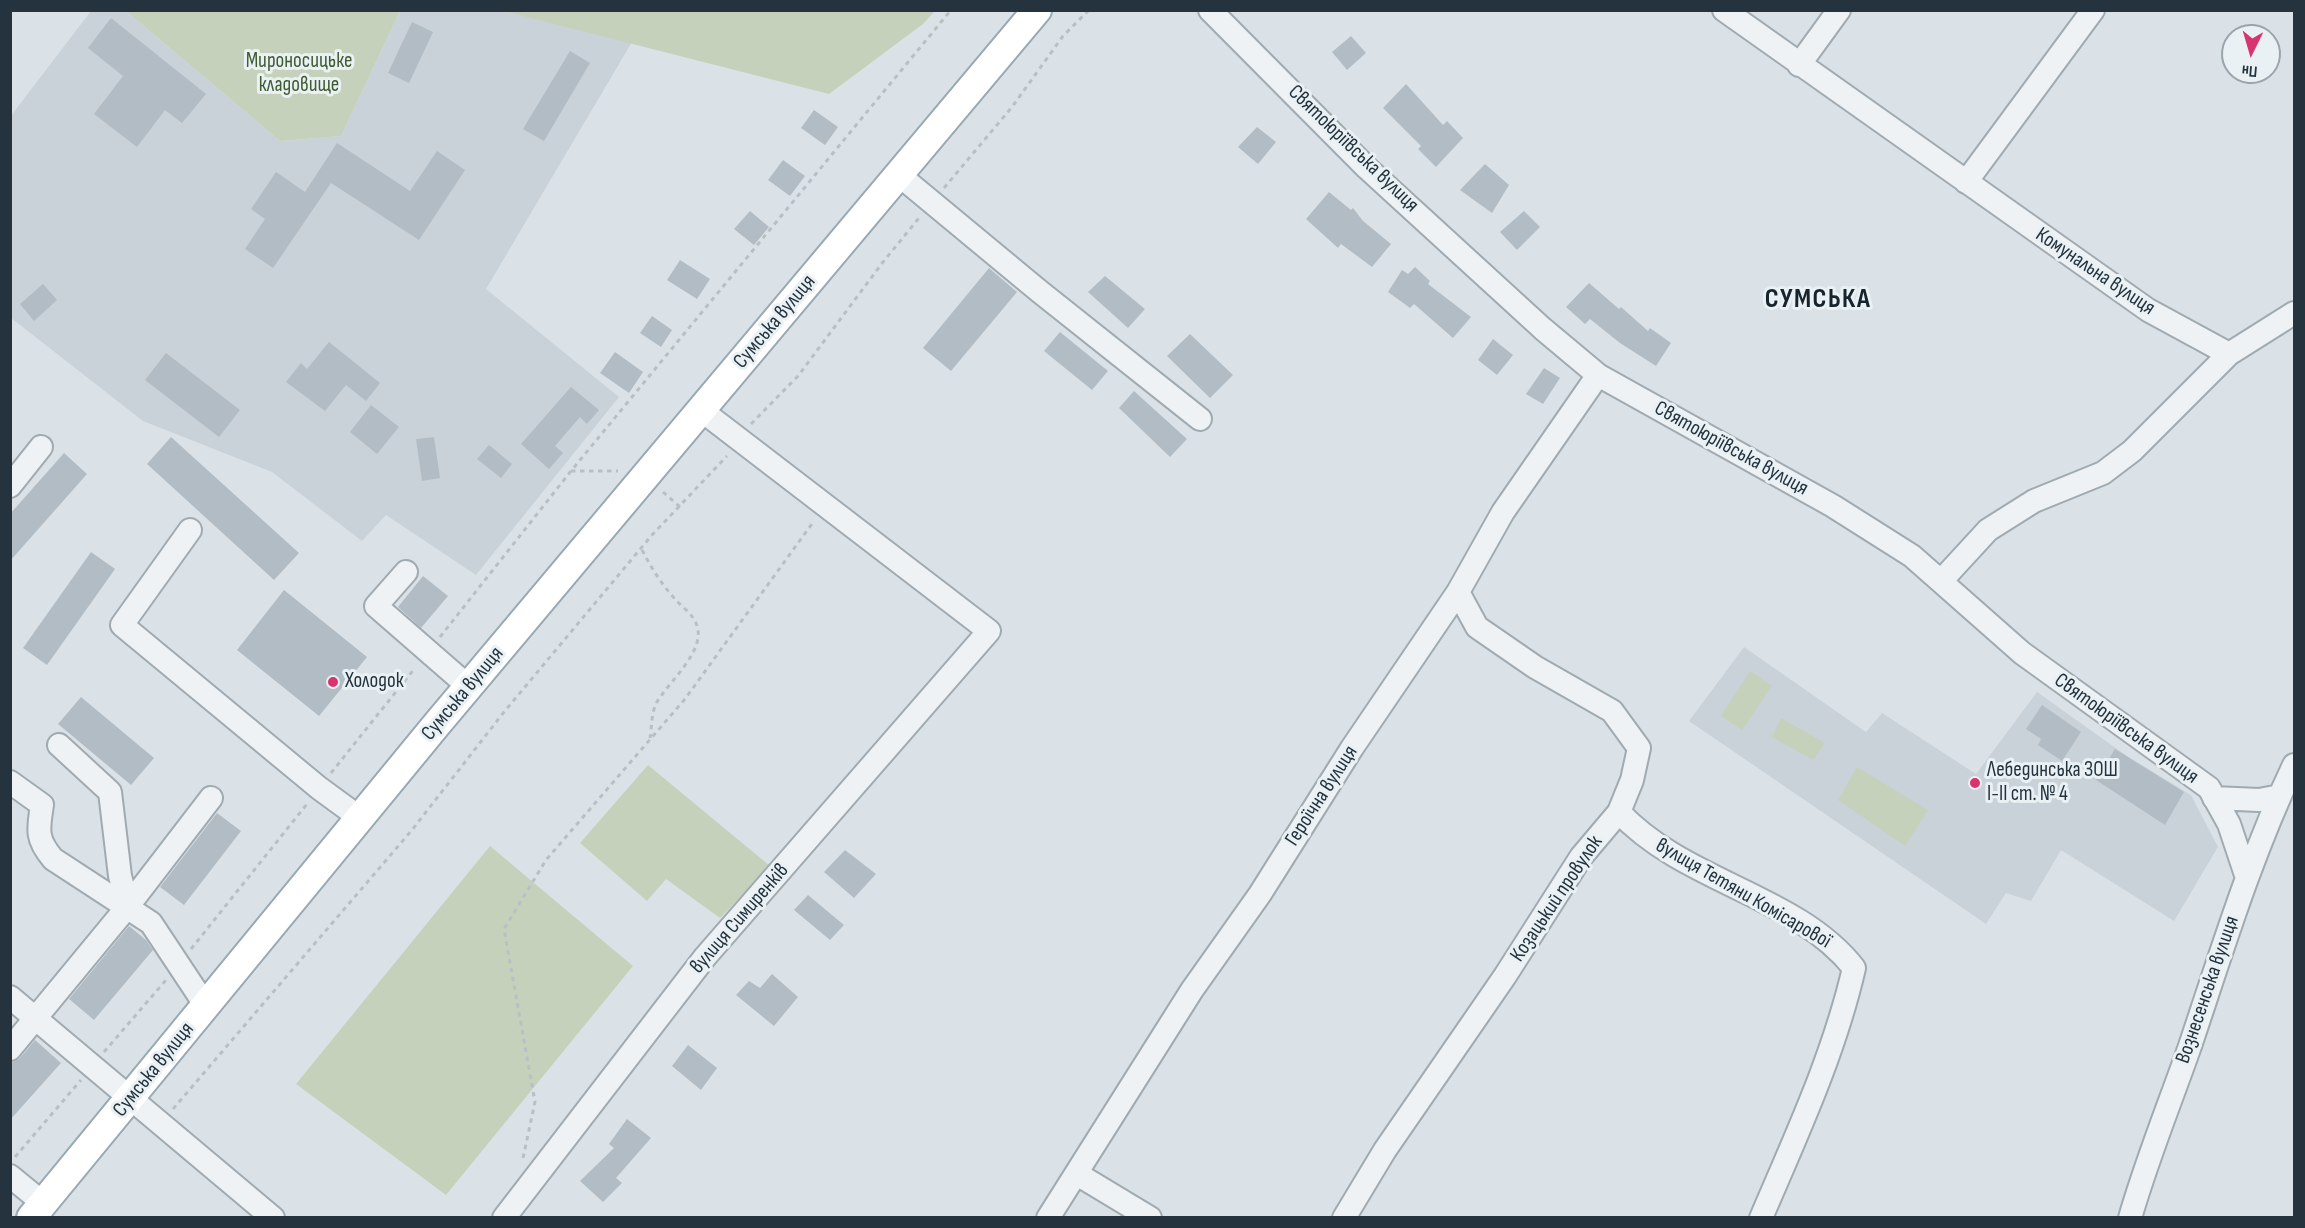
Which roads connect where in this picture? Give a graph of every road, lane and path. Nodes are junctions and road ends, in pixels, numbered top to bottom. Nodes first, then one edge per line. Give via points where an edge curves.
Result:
1 (951, 10) edge
2 (1037, 10) edge
3 (1089, 10) edge
4 (1210, 10) edge
5 (1724, 10) edge
6 (1839, 10) edge
7 (2093, 10) edge
8 (1799, 65) junction
9 (899, 175) junction
10 (1966, 182) junction
11 (932, 202) junction
12 (2295, 313) edge
13 (2229, 354) junction
14 (1598, 375) junction
15 (701, 410) junction
16 (1200, 419) dead end
17 (737, 438) junction
18 (41, 447) dead end
19 (572, 471) junction
20 (625, 471) dead end
21 (655, 484) dead end
22 (10, 486) edge
23 (826, 505) junction
24 (681, 507) junction
25 (190, 530) dead end
26 (642, 550) junction
27 (406, 572) dead end
28 (1942, 580) junction
29 (1458, 591) junction
30 (427, 652) junction
31 (469, 687) junction
32 (650, 739) junction
33 (59, 745) dead end
34 (2295, 765) edge
35 (10, 782) edge
36 (319, 788) junction
37 (2280, 796) junction
38 (211, 798) dead end
39 (2214, 798) junction
40 (1619, 812) junction
41 (360, 818) junction
42 (2247, 878) junction
43 (128, 906) junction
44 (179, 965) junction
45 (10, 997) edge
46 (206, 1006) junction
47 (37, 1017) junction
48 (10, 1049) edge
49 (92, 1067) junction
50 (130, 1100) junction
51 (160, 1125) junction
52 (10, 1163) edge
53 (520, 1166) dead end
54 (1077, 1174) junction
55 (10, 1176) edge
56 (37, 1210) edge
57 (273, 1218) edge
58 (504, 1218) edge
59 (1048, 1218) edge
60 (1150, 1218) edge
61 (1344, 1218) edge
62 (1761, 1218) edge
63 (2130, 1218) edge

1 - 19 path
2 - 9 main road, Сумська вулиця
3 - 11 path via 1063,36 1012,107
4 - 14 street, Святоюріївська вулиця via 1367,168
5 - 8 street, Комунальна вулиця
6 - 8 street
7 - 10 street
8 - 10 street, Комунальна вулиця
9 - 11 street
9 - 15 main road, Сумська вулиця
10 - 13 street, Комунальна вулиця via 2148,310
11 - 16 street
11 - 17 path via 798,376
12 - 13 street
13 - 28 street via 2132,451 2103,473 2034,501 1988,530
14 - 28 street, Святоюріївська вулиця via 1833,506 1912,556
14 - 29 street, Героїчна вулиця via 1503,512
15 - 17 street
15 - 31 main road, Сумська вулиця
17 - 23 street
17 - 24 path via 727,456
18 - 22 street
19 - 20 path
19 - 30 path
21 - 24 path
23 - 32 path via 685,699
23 - 58 street, вулиця Симиренків via 989,631 705,957
24 - 26 path
25 - 36 street via 122,625
26 - 32 path via 658,580 695,620 698,630 688,662 658,701
26 - 51 path via 504,712 412,830
27 - 30 street via 376,606
28 - 39 street, Святоюріївська вулиця via 2022,653 2209,788
29 - 40 street, Козацький провулок via 1476,627 1535,667 1612,711 1639,748
29 - 54 street, Героїчна вулиця via 1260,894 1192,990
30 - 31 street
30 - 36 path
31 - 41 main road, Сумська вулиця
32 - 53 path via 546,860 504,929 535,1102
33 - 43 street via 110,792 120,876
34 - 37 street, Вознесенська вулиця
35 - 43 street via 42,805 38,827 41,844 53,859
36 - 41 street
36 - 44 path
37 - 39 street via 2259,800
37 - 42 street, Вознесенська вулиця
38 - 43 street
39 - 42 street, Святоюріївська вулиця via 2229,824
40 - 61 street, Козацький провулок via 1581,857 1385,1150
40 - 62 street, вулиця Тетяни Комісарової via 1639,833 1681,862 1794,918 1839,949 1854,968 1825,1066
41 - 46 main road, Сумська вулиця
42 - 63 street, Вознесенська вулиця
43 - 44 street via 152,923
43 - 47 street
44 - 46 street
44 - 49 path
45 - 47 street
46 - 50 main road, Сумська вулиця
47 - 48 street
47 - 49 street
49 - 50 street
49 - 52 path
50 - 51 street
50 - 56 main road, Сумська вулиця
51 - 57 street
54 - 59 street, Героїчна вулиця
54 - 60 street
55 - 56 street

